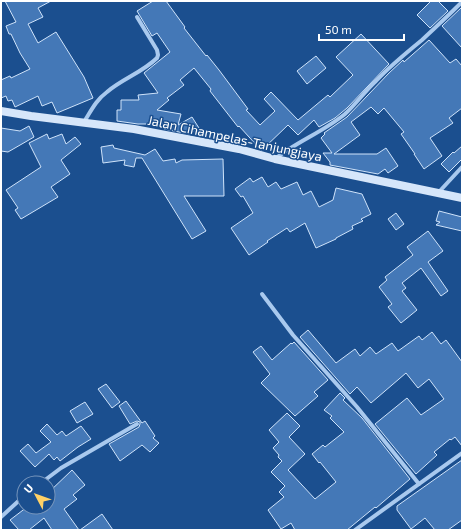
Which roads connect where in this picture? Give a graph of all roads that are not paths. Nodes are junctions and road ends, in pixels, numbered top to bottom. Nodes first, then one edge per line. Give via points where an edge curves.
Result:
1 (462, 2) edge
2 (137, 17) dead end
3 (1, 111) edge
4 (84, 122) junction
5 (275, 159) junction
6 (462, 168) edge
7 (438, 193) junction
8 (462, 198) edge
9 (262, 294) dead end
10 (136, 424) dead end
11 (462, 453) edge
12 (52, 475) edge
13 (418, 484) junction
14 (16, 503) edge
15 (1, 517) edge
16 (355, 530) edge

1 - 5 street via 399,58 344,115
2 - 4 street via 158,55 106,92 95,103
3 - 4 main road, Jalan Cihampelas-Tanjungjaya
4 - 5 main road, Jalan Cihampelas-Tanjungjaya via 239,149
5 - 7 main road, Jalan Cihampelas-Tanjungjaya
6 - 7 street
7 - 8 main road, Jalan Cihampelas-Tanjungjaya
9 - 13 street via 293,335 358,407
10 - 12 street
11 - 13 street
13 - 16 street
14 - 15 street

